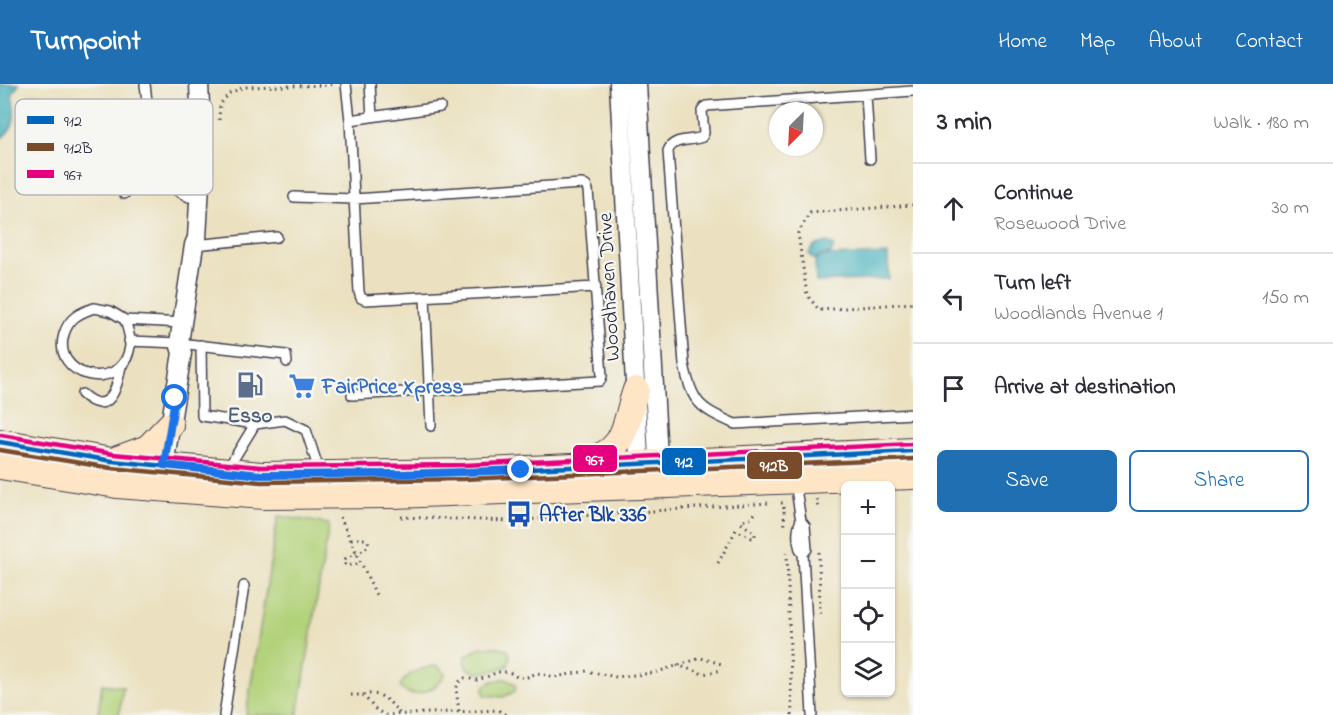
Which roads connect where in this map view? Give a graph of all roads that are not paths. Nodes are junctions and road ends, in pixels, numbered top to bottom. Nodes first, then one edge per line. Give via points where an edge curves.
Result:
1 (145, 84) edge
2 (199, 84) edge
3 (370, 84) edge
4 (619, 84) edge
5 (637, 84) edge
6 (346, 85) edge
7 (913, 91) edge
8 (866, 95) junction
9 (147, 99) edge
10 (200, 99) edge
11 (440, 107) dead end
12 (372, 117) junction
13 (350, 120) junction
14 (870, 159) dead end
15 (185, 195) edge
16 (200, 196) joint
17 (294, 197) dead end
18 (354, 199) junction
19 (277, 237) dead end
20 (197, 243) junction
21 (596, 286) junction
22 (425, 297) junction
23 (125, 320) junction
24 (187, 323) junction
25 (129, 341) junction
26 (187, 347) junction
27 (287, 362) dead end
28 (121, 366) junction
29 (430, 390) junction
30 (636, 390) junction
31 (82, 394) dead end
32 (352, 395) dead end
33 (913, 414) edge
34 (255, 424) junction
35 (170, 425) junction
36 (432, 426) dead end
37 (0, 442) edge
38 (913, 451) edge
39 (112, 461) junction
40 (0, 466) edge
41 (578, 466) junction
42 (794, 468) junction
43 (226, 472) junction
44 (326, 475) junction
45 (650, 475) junction
46 (913, 476) edge
47 (164, 477) junction
48 (244, 586) dead end
49 (224, 715) edge
50 (812, 715) edge

1 - 9 lane
2 - 10 street
3 - 12 lane
4 - 30 street, Woodhaven Drive
5 - 45 street, Woodhaven Drive
6 - 13 lane
7 - 8 lane
8 - 14 lane
8 - 33 lane via 706,106 702,111 702,137 670,145 684,364 689,388 697,401 735,424
11 - 12 lane
12 - 13 lane
13 - 18 lane
15 - 16 lane
16 - 20 street
17 - 18 lane
18 - 21 lane via 582,184 588,190
18 - 22 lane via 361,298
19 - 20 lane
20 - 24 street
21 - 22 lane
21 - 29 lane via 600,381
22 - 29 lane
23 - 24 lane
23 - 25 lane
23 - 28 lane via 110,311 94,309 78,314 67,325 62,341 65,357 75,370 91,376 107,375
24 - 26 street
25 - 26 lane
25 - 28 lane via 129,352
26 - 27 lane via 286,355
26 - 34 lane via 202,416
26 - 35 street
28 - 31 lane via 117,388 110,399 91,402
29 - 32 lane
29 - 36 lane
30 - 41 main road via 623,436 608,454
30 - 45 street, Woodhaven Drive
34 - 43 lane
34 - 44 lane via 285,418 306,430 317,464
35 - 39 main road via 148,448
35 - 47 street
37 - 39 main road
38 - 42 main road
39 - 47 main road
40 - 47 main road via 117,485
41 - 44 main road
41 - 45 main road
42 - 45 main road
42 - 46 main road
42 - 50 lane via 801,521 798,525
43 - 44 main road
43 - 47 main road
45 - 47 main road via 381,495 264,496
48 - 49 lane

